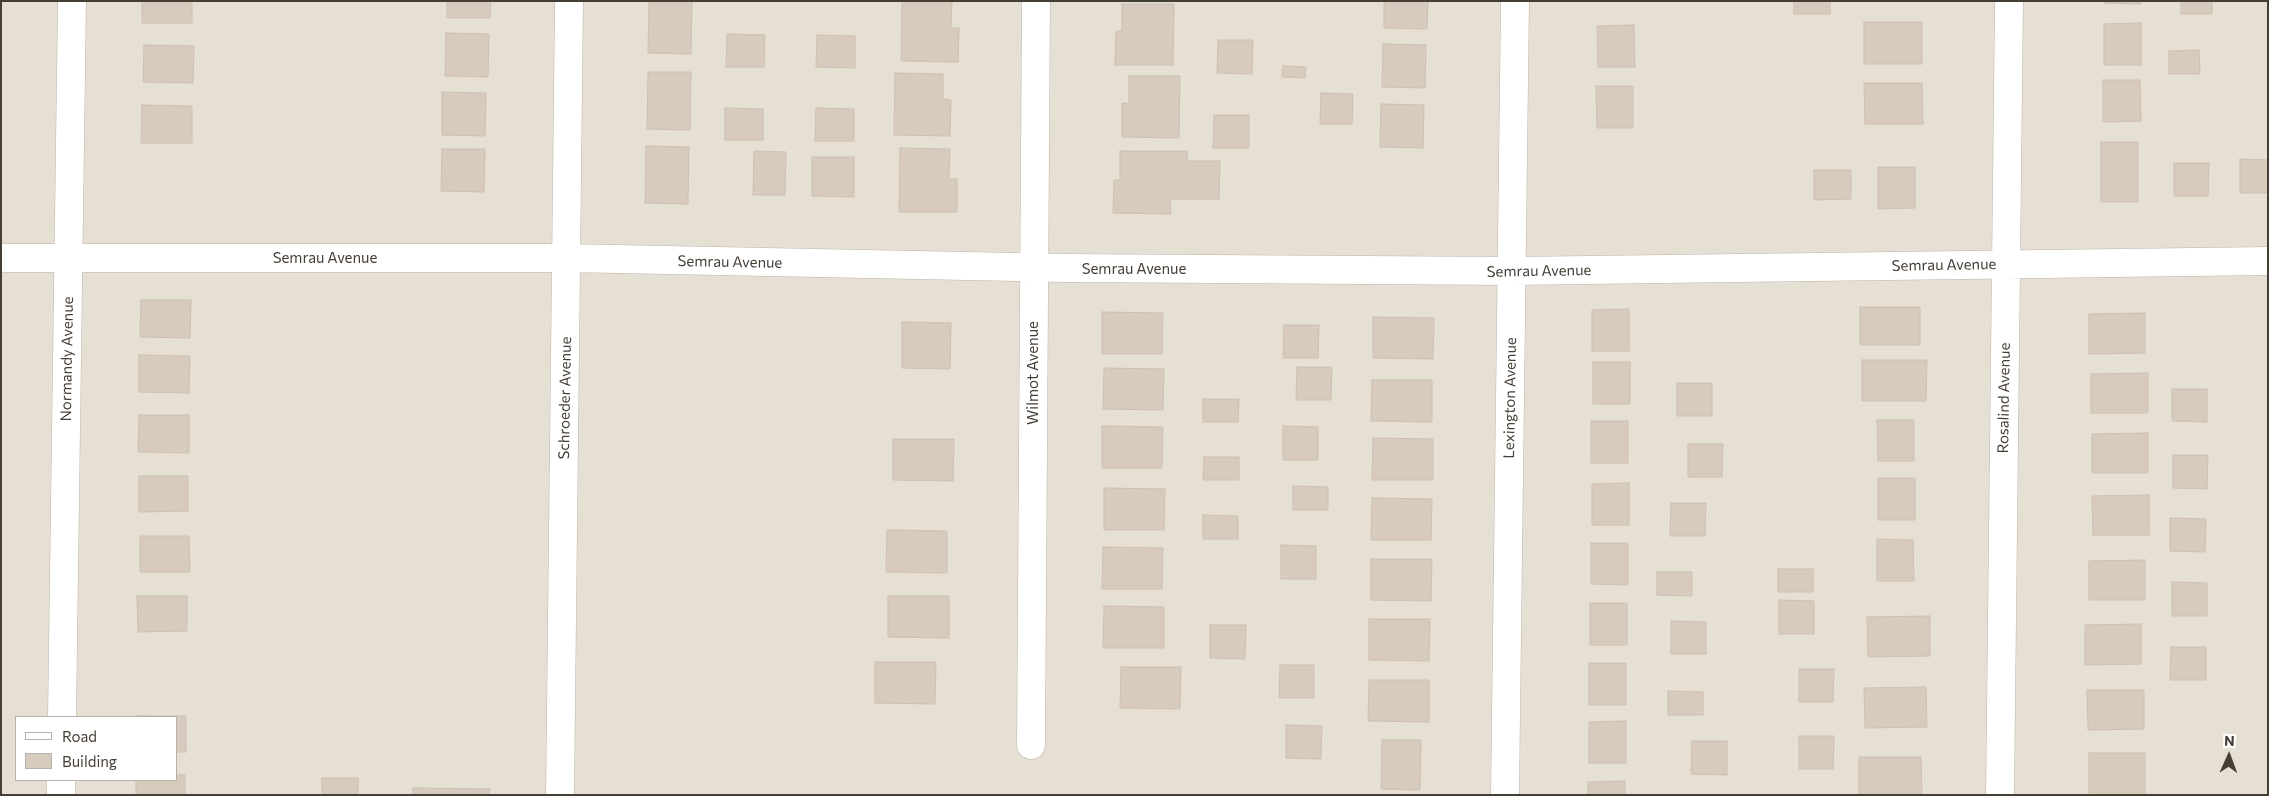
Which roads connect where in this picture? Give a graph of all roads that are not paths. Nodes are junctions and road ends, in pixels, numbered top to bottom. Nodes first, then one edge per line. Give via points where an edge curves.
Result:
1 (72, 1) edge
2 (569, 1) edge
3 (1036, 1) edge
4 (1515, 1) edge
5 (2009, 1) edge
6 (1, 258) edge
7 (69, 258) junction
8 (567, 258) junction
9 (2268, 261) edge
10 (2005, 264) junction
11 (1033, 268) junction
12 (1512, 271) junction
13 (62, 716) edge
14 (1031, 745) dead end
15 (62, 781) edge
16 (61, 795) edge
17 (560, 795) edge
18 (1505, 795) edge
19 (2000, 795) edge

1 - 7 street, Normandy Avenue
2 - 8 street, Schroeder Avenue
3 - 11 street, Wilmot Avenue
4 - 12 street, Lexington Avenue
5 - 10 street, Rosalind Avenue
6 - 7 street, Semrau Avenue
7 - 8 street, Semrau Avenue
7 - 13 street, Normandy Avenue
8 - 11 street, Semrau Avenue
8 - 17 street, Schroeder Avenue
9 - 10 street, Semrau Avenue
10 - 12 street, Semrau Avenue
10 - 19 street, Rosalind Avenue
11 - 12 street, Semrau Avenue
11 - 14 street, Wilmot Avenue
12 - 18 street, Lexington Avenue
15 - 16 street

